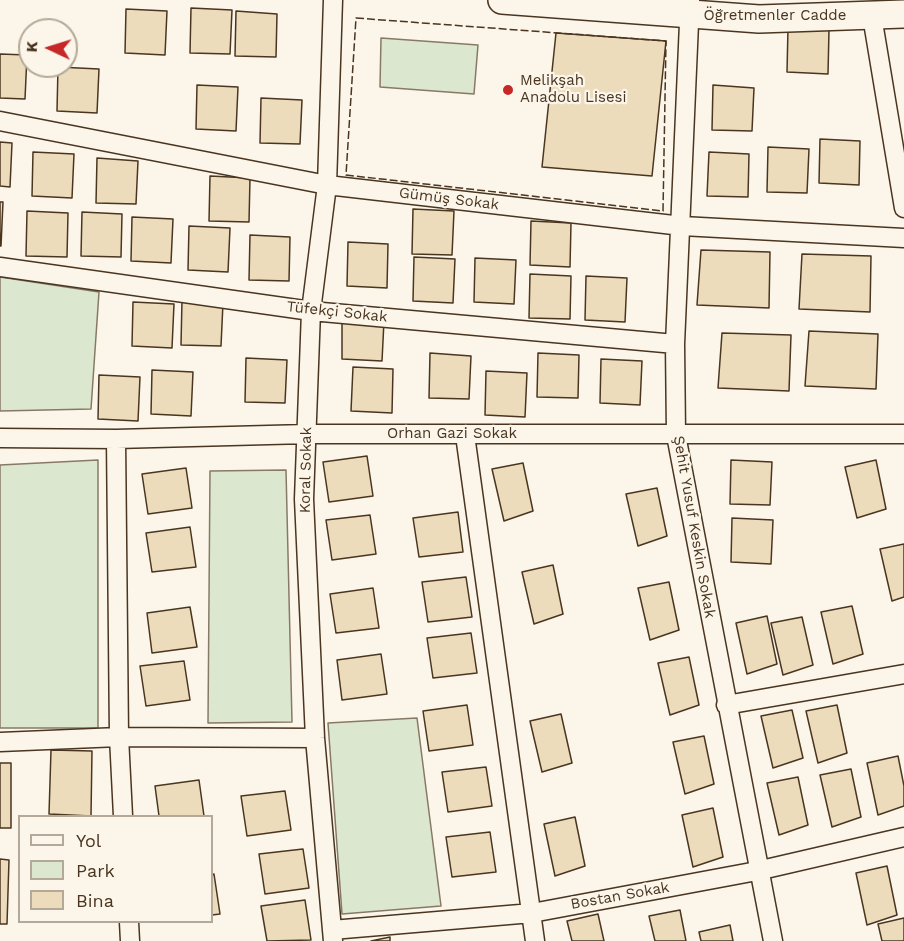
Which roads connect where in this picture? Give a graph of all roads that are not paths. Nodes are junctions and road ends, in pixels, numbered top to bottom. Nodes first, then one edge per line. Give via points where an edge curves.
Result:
1 (333, 0) edge
2 (502, 0) edge
3 (689, 8) edge
4 (904, 14) edge
5 (872, 16) junction
6 (0, 121) edge
7 (327, 185) junction
8 (904, 208) edge
9 (682, 226) junction
10 (904, 238) edge
11 (0, 267) edge
12 (311, 311) junction
13 (675, 344) junction
14 (307, 434) junction
15 (904, 434) edge
16 (465, 435) junction
17 (676, 435) junction
18 (0, 438) edge
19 (116, 439) junction
20 (904, 674) edge
21 (726, 705) junction
22 (119, 737) junction
23 (315, 738) junction
24 (0, 742) edge
25 (123, 815) edge
26 (904, 837) edge
27 (757, 871) junction
28 (532, 912) junction
29 (129, 923) edge
30 (332, 935) edge
31 (130, 941) edge
32 (535, 941) edge
33 (773, 941) edge

1 - 7 street, Koral Sokak
2 - 3 street, Öğretmenler Cadde
3 - 5 street, Öğretmenler Cadde via 759,19
3 - 9 street, Şehit Yusuf Keskin Sokak
4 - 5 street, Öğretmenler Cadde
5 - 8 street
6 - 7 street, Gümüş Sokak
7 - 9 street, Gümüş Sokak
7 - 12 street, Koral Sokak
9 - 10 street, Gümüş Sokak
9 - 13 street, Şehit Yusuf Keskin Sokak
11 - 12 street, Tüfekçi Sokak
12 - 13 street, Tüfekçi Sokak
12 - 14 street, Koral Sokak
13 - 17 street, Şehit Yusuf Keskin Sokak
14 - 16 street, Orhan Gazi Sokak
14 - 19 street, Orhan Gazi Sokak
14 - 23 street, Koral Sokak via 304,500
15 - 17 street, Orhan Gazi Sokak
16 - 17 street, Orhan Gazi Sokak
16 - 28 street
17 - 21 street, Şehit Yusuf Keskin Sokak
18 - 19 street, Orhan Gazi Sokak
19 - 22 street
20 - 21 street
21 - 27 street, Şehit Yusuf Keskin Sokak
22 - 23 street
22 - 24 street
22 - 25 street
23 - 30 street, Koral Sokak
26 - 27 street, Bostan Sokak
27 - 28 street, Bostan Sokak
27 - 33 street, Şehit Yusuf Keskin Sokak
28 - 30 street, Bostan Sokak
28 - 32 street
29 - 31 street

